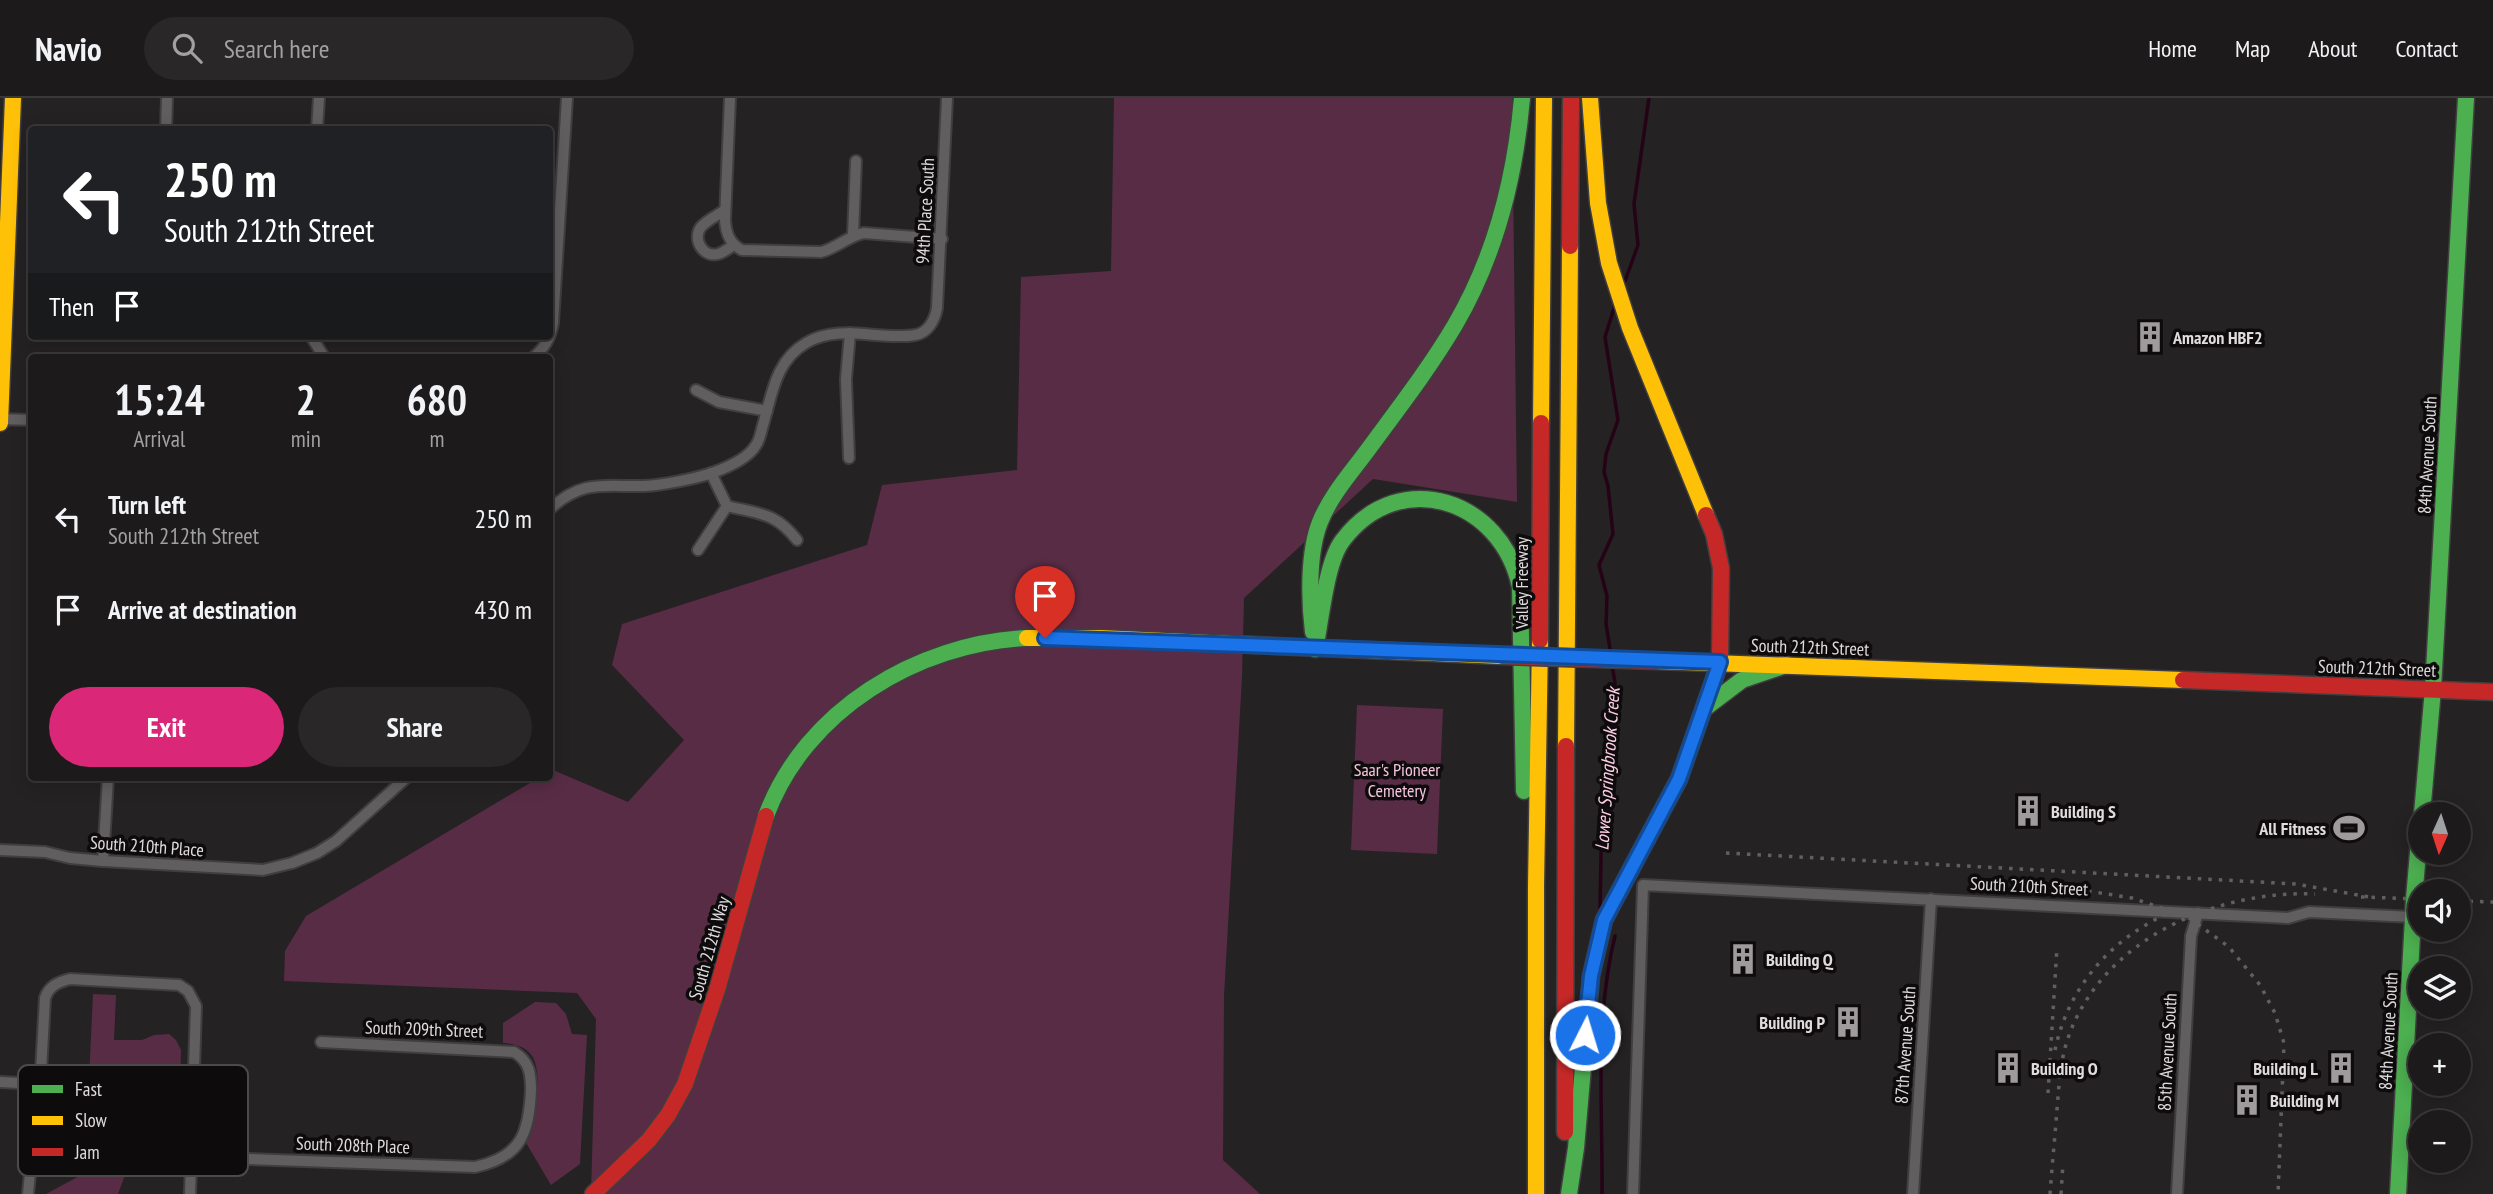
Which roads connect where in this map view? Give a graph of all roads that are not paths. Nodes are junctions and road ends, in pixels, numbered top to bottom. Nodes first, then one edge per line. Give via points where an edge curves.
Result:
1 (13, 98) edge
2 (167, 98) edge
3 (319, 98) edge
4 (567, 98) edge
5 (730, 98) edge
6 (947, 98) edge
7 (1522, 98) edge
8 (1544, 98) edge
9 (1571, 98) edge
10 (1590, 98) edge
11 (2466, 98) edge
12 (166, 126) edge
13 (317, 126) edge
14 (856, 161) dead end
15 (725, 215) junction
16 (853, 235) junction
17 (942, 239) junction
18 (734, 246) junction
19 (554, 259) edge
20 (553, 285) edge
21 (850, 333) junction
22 (549, 340) edge
23 (537, 354) edge
24 (696, 390) dead end
25 (767, 411) junction
26 (28, 420) edge
27 (0, 421) edge
28 (849, 458) dead end
29 (710, 473) junction
30 (727, 506) junction
31 (553, 507) edge
32 (797, 540) dead end
33 (698, 550) dead end
34 (1315, 649) junction
35 (1720, 662) junction
36 (1786, 665) junction
37 (2433, 689) junction
38 (2493, 692) edge
39 (848, 706) joint
40 (1701, 712) junction
41 (107, 781) edge
42 (403, 781) edge
43 (2423, 802) edge
44 (0, 850) edge
45 (103, 861) junction
46 (1536, 886) junction
47 (1931, 899) junction
48 (2198, 913) junction
49 (2408, 917) edge
50 (2412, 942) edge
51 (321, 1042) dead end
52 (41, 1065) edge
53 (194, 1065) edge
54 (0, 1082) edge
55 (18, 1083) edge
56 (509, 1152) joint
57 (248, 1159) edge
58 (30, 1176) edge
59 (190, 1176) edge
60 (29, 1194) edge
61 (190, 1194) edge
62 (593, 1194) edge
63 (1536, 1194) edge
64 (1567, 1194) edge
65 (1633, 1194) edge
66 (1913, 1194) edge
67 (2177, 1194) edge
68 (2398, 1194) edge

1 - 27 main road
2 - 12 street
3 - 13 street
4 - 19 street
5 - 15 street
6 - 17 street, 94th Place South
7 - 34 main road via 1514,174 1478,281 1454,326 1339,486 1319,524 1308,599
8 - 46 main road, Valley Freeway
9 - 64 main road via 1564,826
10 - 35 main road via 1598,203 1609,263 1630,328 1717,544
11 - 37 main road, 84th Avenue South
14 - 16 street
15 - 18 street via 726,232
15 - 18 street via 703,224 698,242 713,254
16 - 17 street
16 - 18 street via 821,252
17 - 21 street, 94th Place South via 937,309 931,325 917,335
19 - 20 street
21 - 25 street via 822,336 793,352 778,373
21 - 28 street via 846,379
22 - 23 street
24 - 25 street via 719,401
25 - 29 street via 756,445 747,456
26 - 27 street
29 - 30 street
29 - 31 street via 647,485 590,486
30 - 32 street via 777,518
30 - 33 street
34 - 35 main road, South 212th Street, bridge
34 - 39 main road, South 212th Street via 1073,639 993,641 914,663
34 - 46 main road via 1335,553 1350,530 1368,515 1397,502 1431,499 1466,509 1491,527 1511,558 1520,587 1524,794
35 - 36 main road, South 212th Street
35 - 40 main road
36 - 37 main road, South 212th Street
36 - 40 main road via 1750,674
37 - 38 main road, South 212th Street
37 - 43 main road, 84th Avenue South
39 - 62 main road, South 212th Way via 803,754 772,801 712,1008 676,1102 624,1167
40 - 64 main road via 1679,779 1604,920 1591,976 1576,1148
41 - 45 street
42 - 45 street, South 210th Place via 336,841 292,863 246,870
44 - 45 street, South 210th Place
46 - 63 main road, Valley Freeway
47 - 48 street, South 210th Street
47 - 65 street, South 210th Street via 1643,885
47 - 66 street, 87th Avenue South
48 - 49 street, South 210th Street
48 - 67 street, 85th Avenue South via 2191,936
50 - 68 main road, 84th Avenue South
51 - 56 street, South 209th Street via 507,1050 523,1058 531,1078 529,1119
52 - 53 street via 48,990 70,979 179,985 188,990 196,1006
54 - 55 street
56 - 57 street, South 208th Place via 475,1167
58 - 60 street
59 - 61 street

